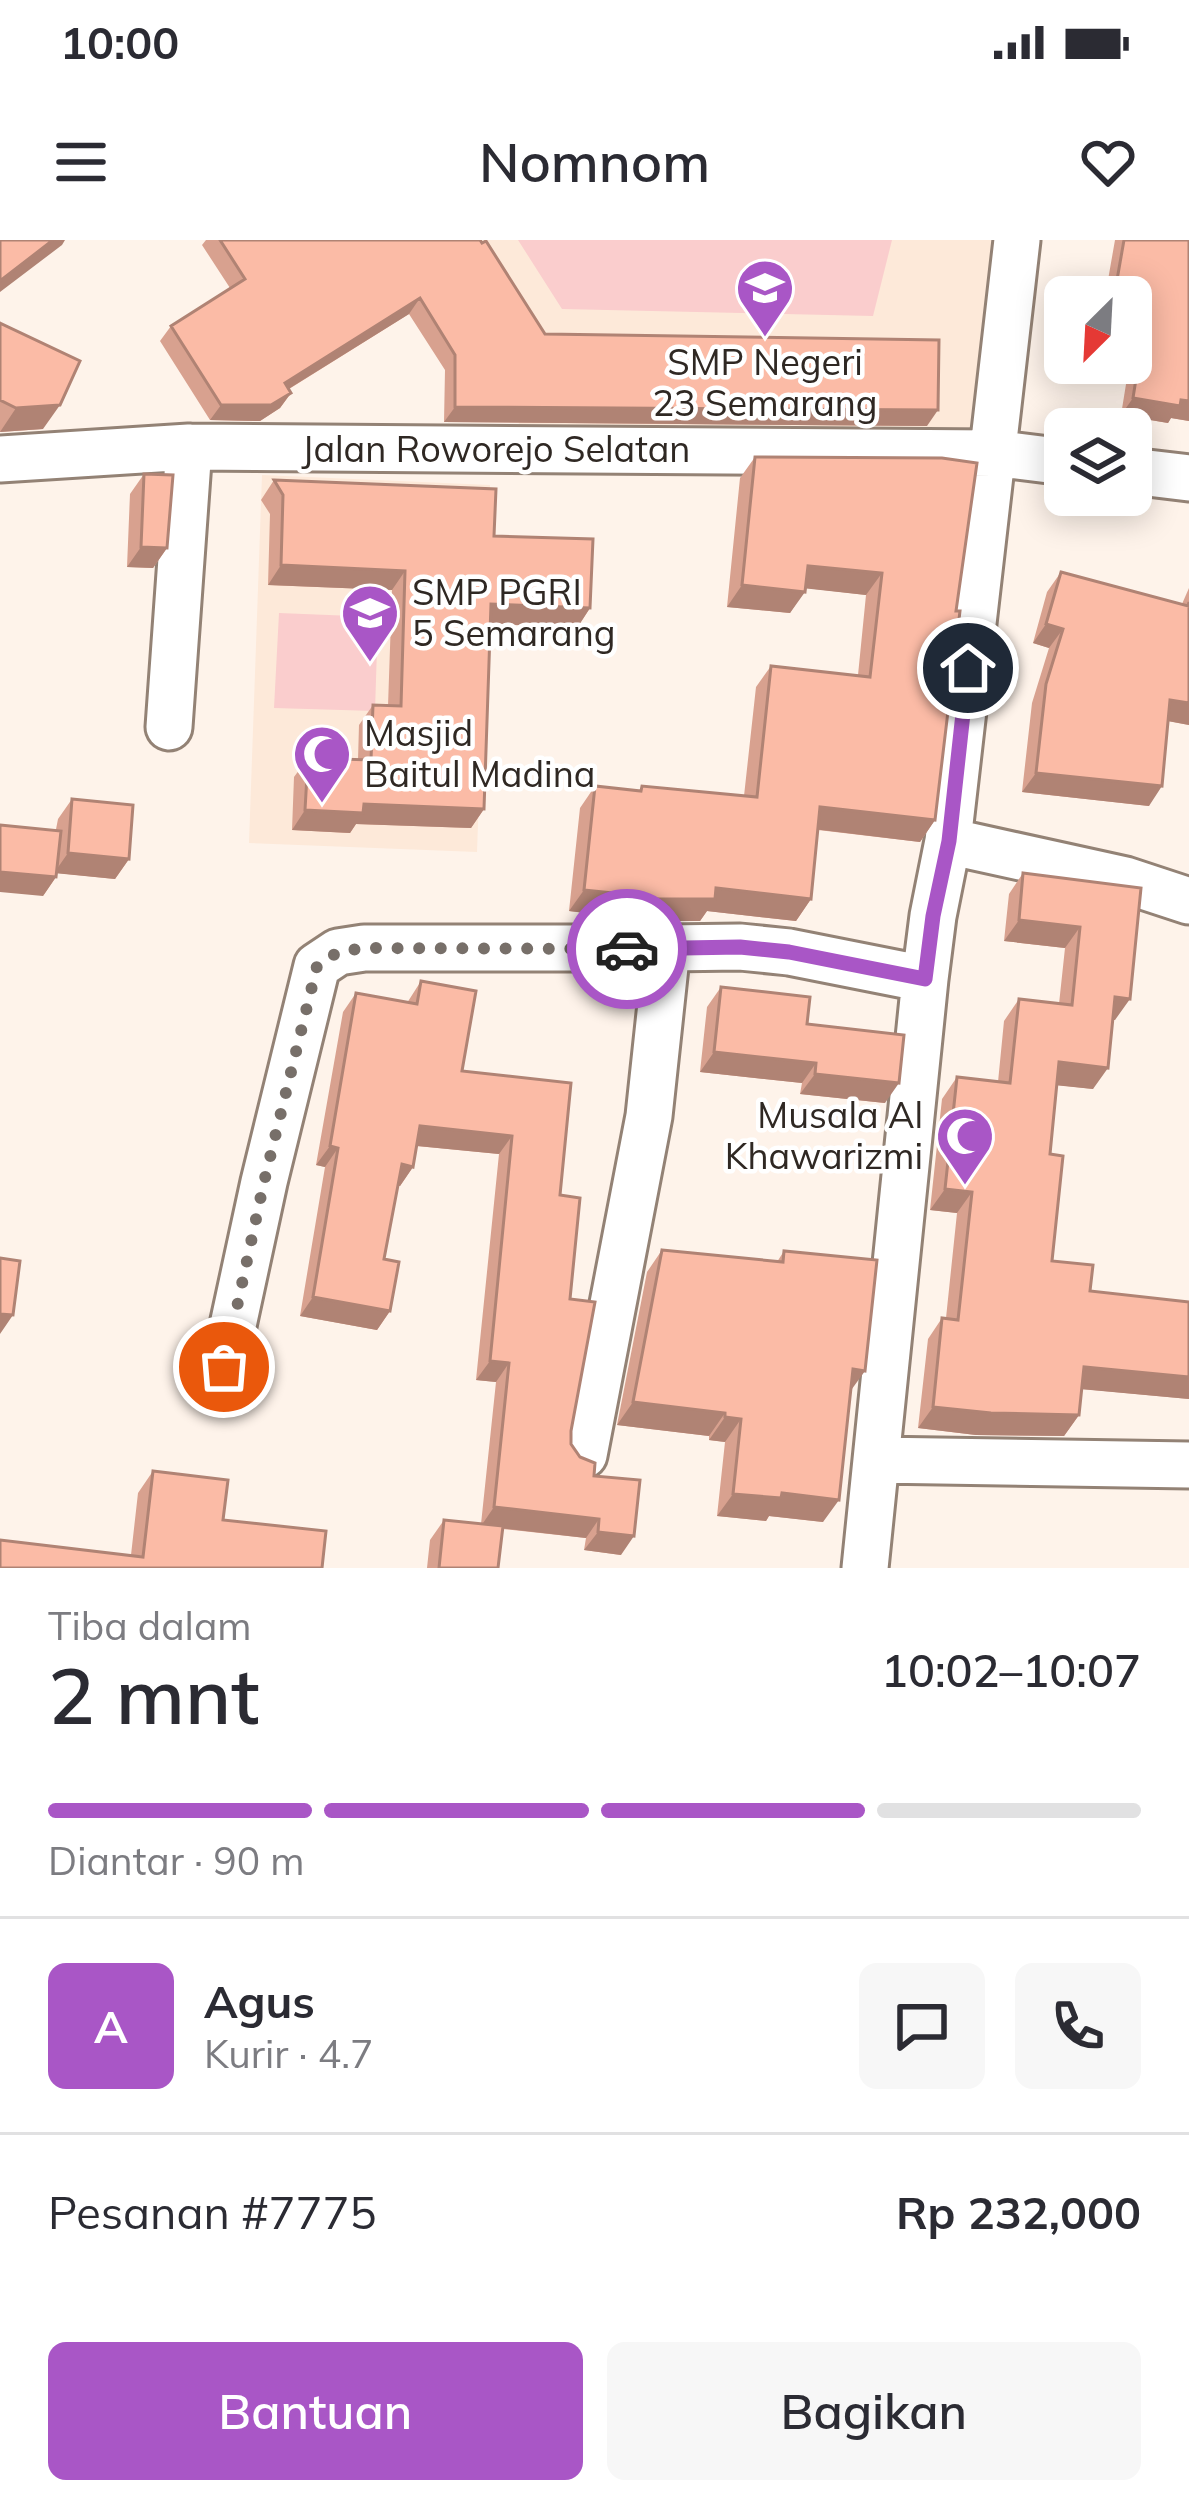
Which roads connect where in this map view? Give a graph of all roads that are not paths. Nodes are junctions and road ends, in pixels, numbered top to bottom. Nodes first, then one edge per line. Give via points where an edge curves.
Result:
1 (1017, 240) edge
2 (189, 447) junction
3 (992, 453) junction
4 (0, 459) edge
5 (1044, 459) edge
6 (1152, 474) edge
7 (1189, 478) edge
8 (169, 727) dead end
9 (949, 841) junction
10 (1189, 901) edge
11 (667, 948) junction
12 (925, 979) junction
13 (224, 1367) dead end
14 (584, 1455) edge
15 (875, 1460) junction
16 (1189, 1465) edge
17 (865, 1568) edge

1 - 3 street
2 - 3 street, Jalan Roworejo Selatan
2 - 4 street, Jalan Roworejo Selatan
2 - 8 street
3 - 5 street, Jalan Roworejo Selatan
3 - 9 street
6 - 7 street
9 - 10 street
9 - 12 street
11 - 12 street via 789,952
11 - 13 street via 364,948 317,966
11 - 14 street via 649,1116
12 - 15 street
15 - 16 street
15 - 17 street

